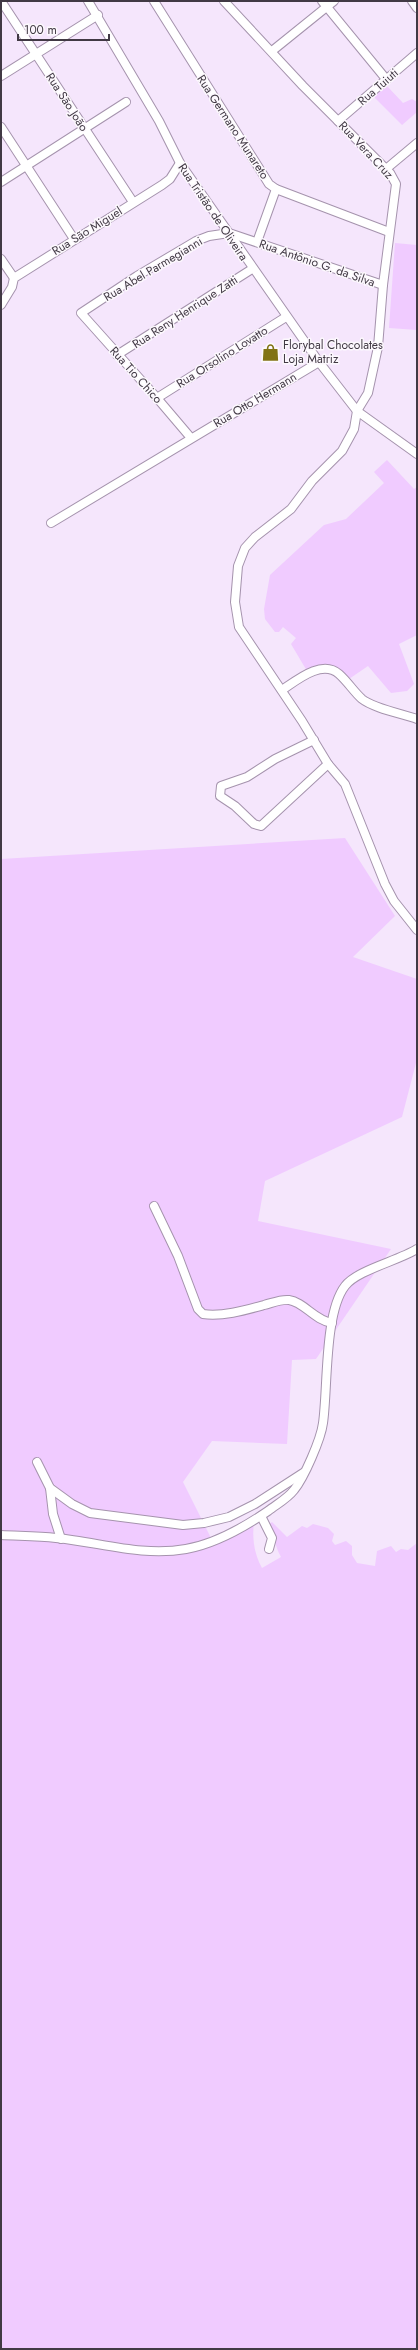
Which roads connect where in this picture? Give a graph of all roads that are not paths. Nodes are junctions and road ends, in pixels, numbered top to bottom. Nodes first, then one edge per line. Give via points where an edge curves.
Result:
1 (1, 1) edge
2 (88, 1) edge
3 (154, 1) edge
4 (224, 1) edge
5 (334, 1) edge
6 (412, 1) edge
7 (324, 4) edge
8 (417, 8) edge
9 (98, 15) junction
10 (272, 51) junction
11 (417, 53) edge
12 (36, 54) junction
13 (1, 76) edge
14 (386, 79) junction
15 (126, 102) dead end
16 (338, 121) junction
17 (1, 128) edge
18 (84, 128) junction
19 (417, 143) edge
20 (180, 163) junction
21 (26, 165) junction
22 (386, 169) junction
23 (1, 182) edge
24 (276, 189) junction
25 (133, 202) junction
26 (389, 232) junction
27 (229, 233) junction
28 (74, 239) junction
29 (257, 242) junction
30 (1, 258) edge
31 (252, 269) junction
32 (14, 278) junction
33 (383, 285) junction
34 (1, 305) edge
35 (81, 313) joint
36 (286, 317) junction
37 (117, 355) junction
38 (320, 362) junction
39 (158, 398) junction
40 (357, 411) junction
41 (191, 438) junction
42 (417, 454) edge
43 (51, 523) dead end
44 (282, 690) junction
45 (417, 719) edge
46 (314, 740) junction
47 (328, 764) junction
48 (417, 930) edge
49 (154, 1206) dead end
50 (417, 1249) edge
51 (332, 1323) junction
52 (37, 1462) dead end
53 (305, 1472) junction
54 (50, 1488) junction
55 (261, 1516) junction
56 (1, 1535) edge
57 (61, 1539) junction
58 (270, 1549) dead end

1 - 12 street, Rua São João
2 - 9 street, Rua Tristão de Oliveira
3 - 24 street, Rua Germano Munareto via 264,178
4 - 10 street, Rua Vera Cruz
5 - 7 street
6 - 8 street
7 - 10 street
7 - 14 street
9 - 12 street
9 - 20 street, Rua Tristão de Oliveira
10 - 16 street, Rua Vera Cruz
11 - 14 street, Rua Tuiuti
12 - 13 street
12 - 18 street, Rua São João
14 - 16 street, Rua Tuiuti
15 - 18 street
16 - 22 street, Rua Vera Cruz
17 - 21 street
18 - 21 street
18 - 25 street, Rua São João
19 - 22 street
20 - 25 street, Rua São Miguel via 170,179
20 - 27 street, Rua Tristão de Oliveira
21 - 23 street
21 - 28 street
22 - 26 street, Rua Vera Cruz via 394,178 396,188
24 - 26 street, Rua Germano Munareto
24 - 29 street
25 - 28 street, Rua São Miguel
26 - 33 street, Rua Vera Cruz
27 - 29 street, Rua Antônio G. da Silva
27 - 31 street, Rua Tristão de Oliveira
27 - 35 street, Rua Abel Parmegianni via 196,241
28 - 32 street, Rua São Miguel
29 - 33 street, Rua Antônio G. da Silva
30 - 32 street
31 - 36 street, Rua Tristão de Oliveira
31 - 37 street, Rua Reny Henrique Zatti
32 - 34 street via 12,287
33 - 40 street, Rua Vera Cruz via 376,359 370,386
35 - 37 street, Rua Tio Chico
36 - 38 street, Rua Tristão de Oliveira
36 - 39 street, Rua Orsolino Lovatto
37 - 39 street, Rua Tio Chico
38 - 40 street, Rua Tristão de Oliveira
38 - 41 street, Rua Otto Hermann
39 - 41 street, Rua Tio Chico
40 - 42 street, Rua Tristão de Oliveira
40 - 44 street, Rua Vera Cruz via 354,429 342,451 312,481 291,509 252,539 245,548 238,566 234,602 239,627
41 - 43 street, Rua Otto Hermann
44 - 45 street via 312,672 330,670 341,675 366,702
44 - 46 street, Rua Vera Cruz
46 - 47 street, Rua Vera Cruz
46 - 47 street via 275,759 247,777 221,786 220,796 254,824 261,826
47 - 48 street, Rua Vera Cruz via 348,792 394,901
49 - 51 street via 178,1256 198,1309 203,1314 243,1310 288,1300
50 - 51 street via 400,1259 359,1275 348,1283 338,1298
51 - 53 street via 323,1425
52 - 54 street
53 - 54 street via 241,1512 204,1524 90,1513
53 - 55 street via 294,1490
54 - 57 street via 53,1514
55 - 57 street via 223,1537 186,1549 142,1551
55 - 58 street via 272,1538
56 - 57 street

